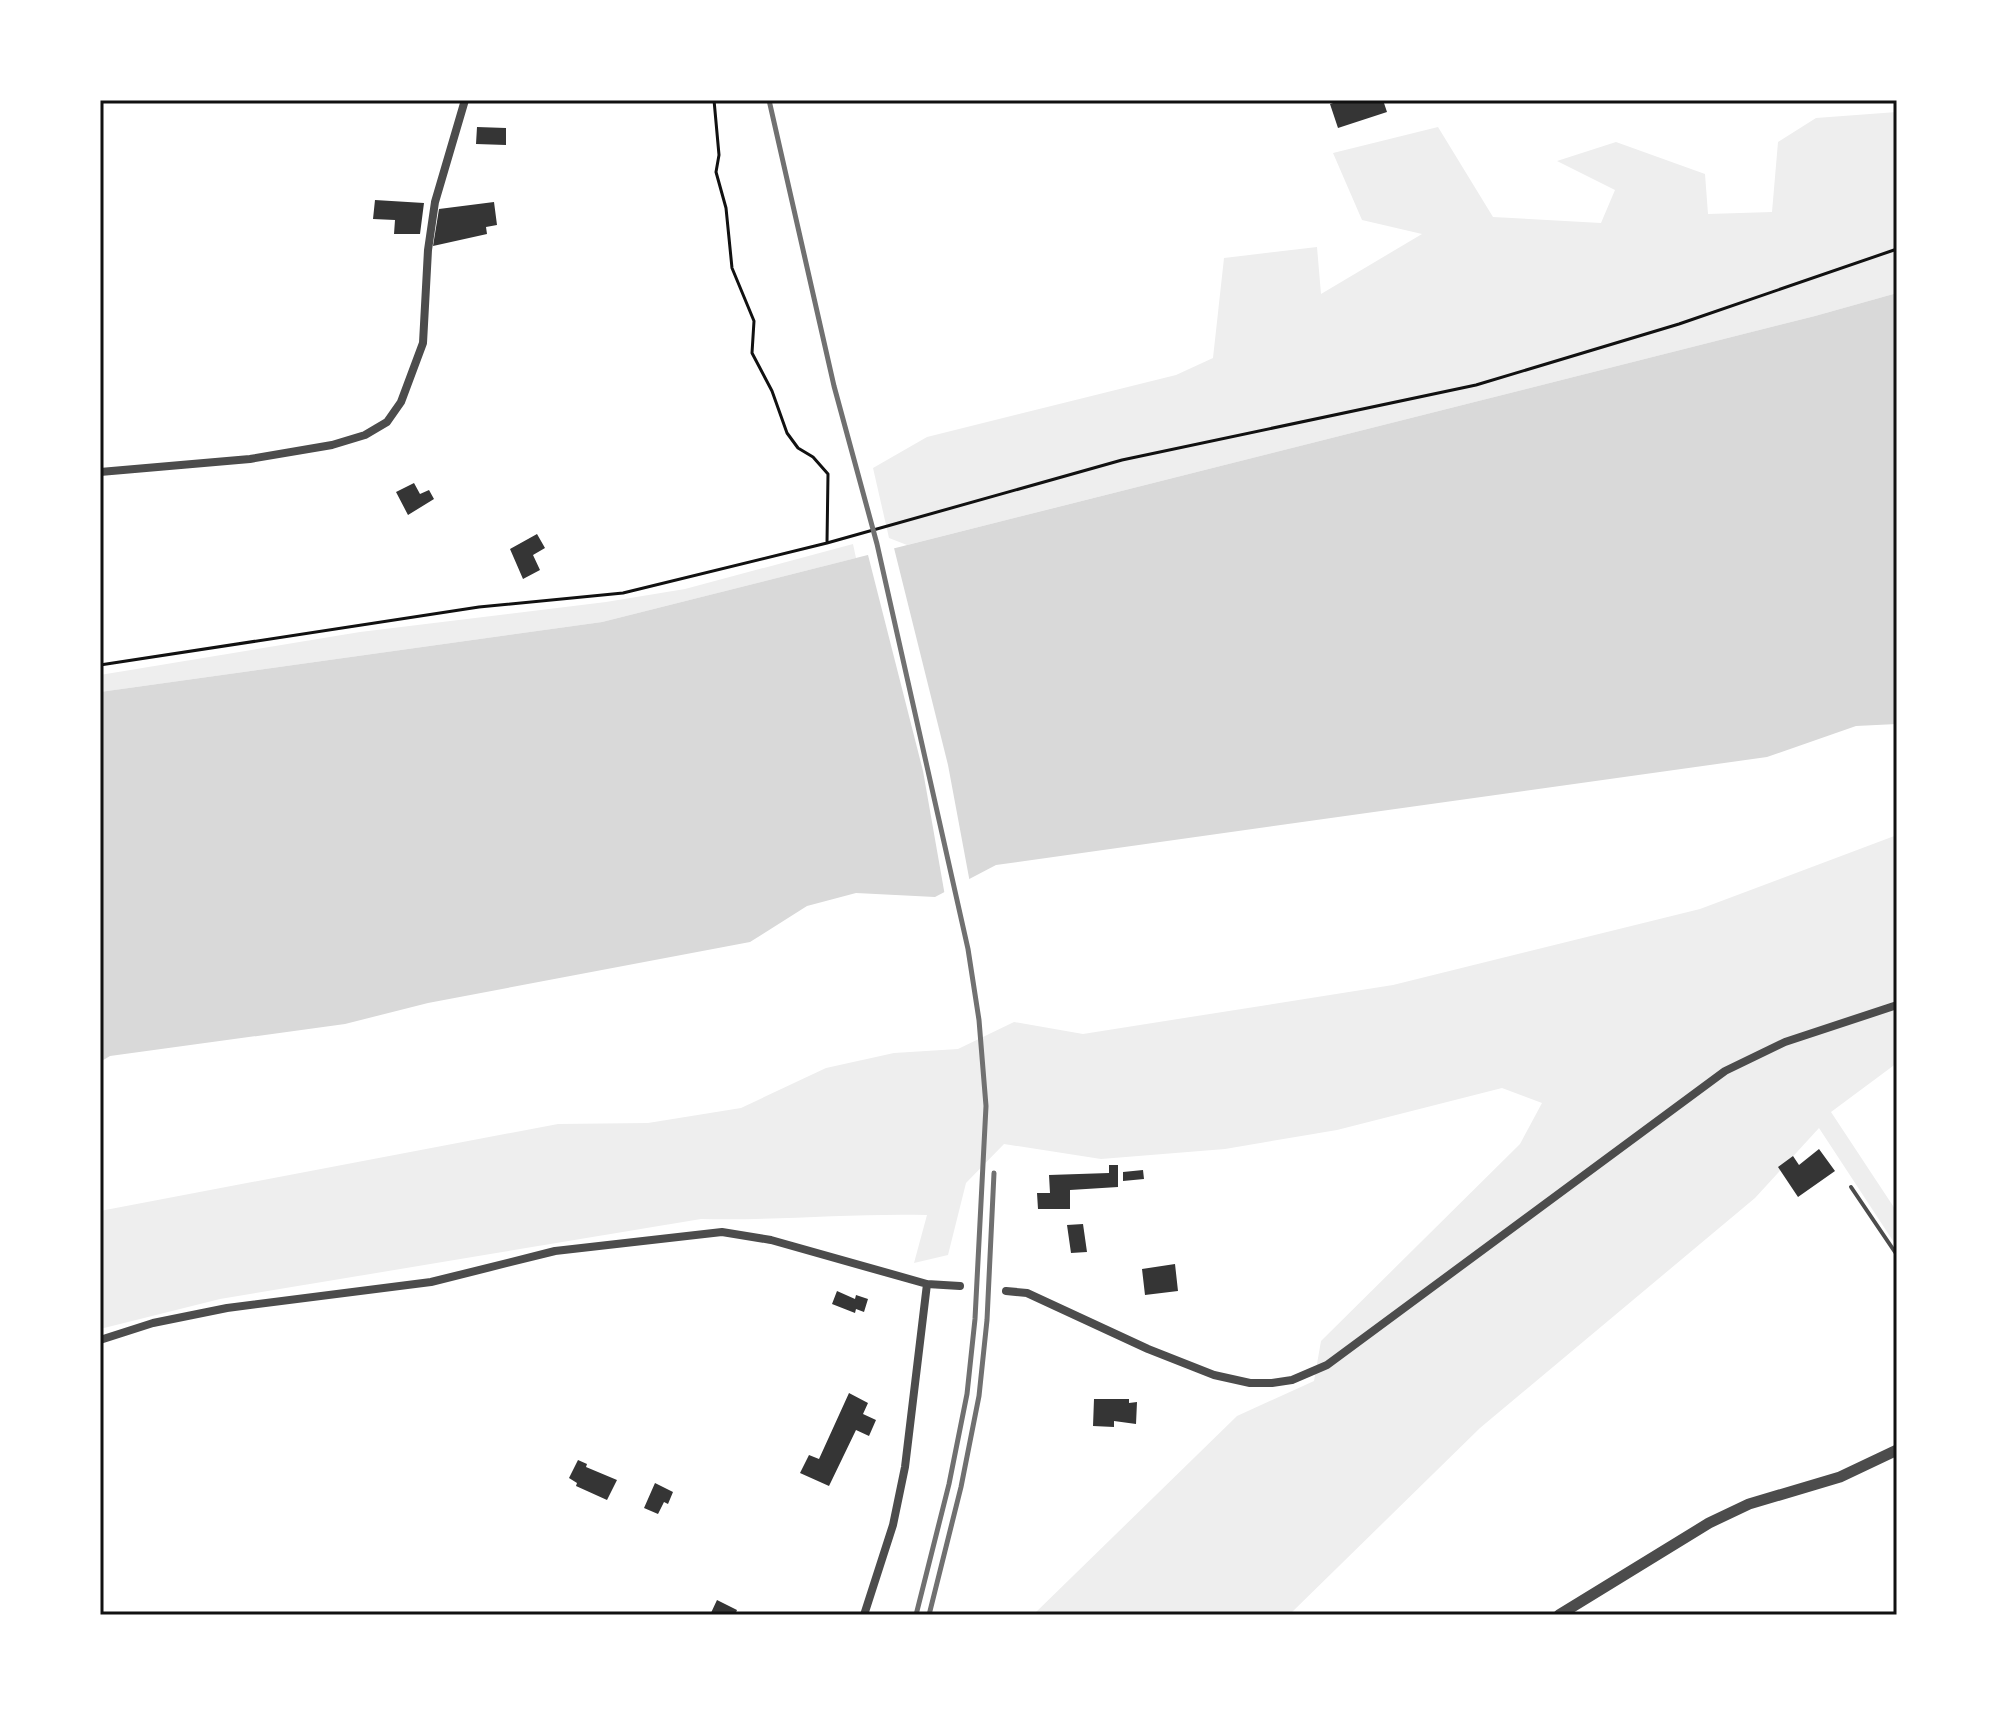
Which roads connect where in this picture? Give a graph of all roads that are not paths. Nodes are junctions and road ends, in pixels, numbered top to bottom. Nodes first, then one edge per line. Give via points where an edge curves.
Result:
1 (465, 100) edge
2 (100, 472) edge
3 (1897, 1005) edge
4 (1851, 1187) dead end
5 (1897, 1255) edge
6 (927, 1284) junction
7 (960, 1286) dead end
8 (1006, 1291) dead end
9 (100, 1340) edge
10 (1897, 1450) edge
11 (1897, 1457) edge
12 (1873, 1464) junction
13 (864, 1615) edge
14 (1559, 1615) edge

1 - 2 street via 435,202 423,343 401,402 387,422 365,435 318,448
3 - 8 street via 1785,1042 1725,1071 1327,1365 1292,1380 1250,1383 1214,1375 1027,1293
4 - 5 lane
6 - 7 street
6 - 9 street via 771,1240 722,1232 555,1251 431,1282 227,1308
6 - 13 street via 905,1467
10 - 12 street
11 - 12 street
12 - 14 street via 1736,1510

